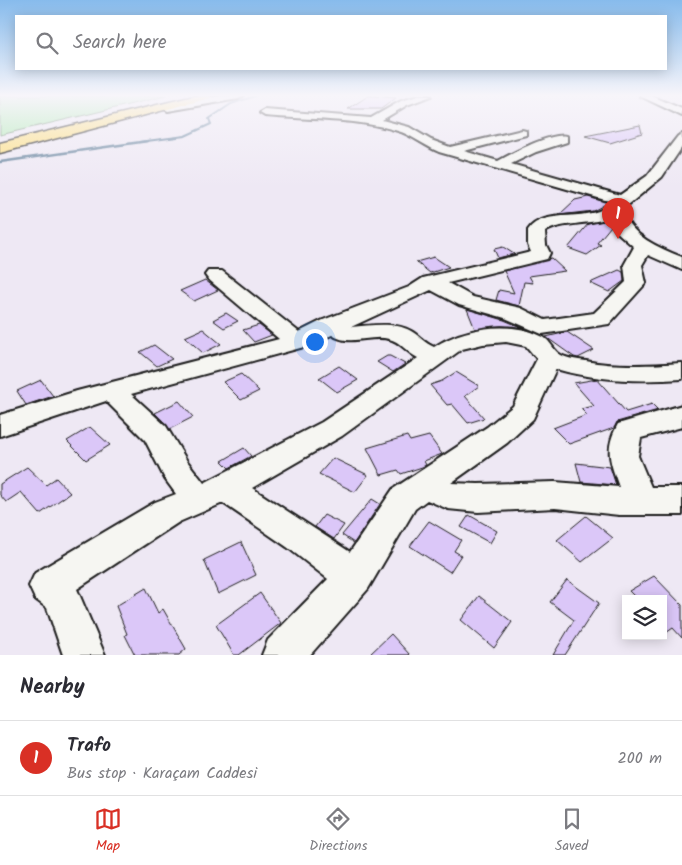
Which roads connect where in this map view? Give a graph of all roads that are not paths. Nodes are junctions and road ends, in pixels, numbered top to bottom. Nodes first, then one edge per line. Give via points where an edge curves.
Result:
1 (67, 127) edge
2 (85, 127) edge
3 (99, 127) edge
4 (395, 127) edge
5 (522, 133) dead end
6 (682, 138) edge
7 (563, 139) dead end
8 (0, 143) edge
9 (0, 148) edge
10 (450, 151) junction
11 (0, 152) edge
12 (499, 165) junction
13 (617, 205) junction
14 (644, 246) junction
15 (682, 264) edge
16 (215, 275) dead end
17 (430, 282) junction
18 (331, 325) junction
19 (531, 332) junction
20 (296, 342) junction
21 (437, 356) junction
22 (548, 359) junction
23 (680, 375) edge
24 (111, 391) junction
25 (682, 415) edge
26 (0, 426) edge
27 (426, 484) junction
28 (212, 494) junction
29 (640, 500) junction
30 (682, 500) edge
31 (355, 577) junction
32 (84, 655) edge
33 (283, 655) edge

1 - 8 highway
2 - 9 highway
3 - 11 street
4 - 10 street
5 - 10 street
6 - 13 street via 659,173
7 - 12 street
10 - 12 street
12 - 13 street
13 - 14 street via 615,219
13 - 17 street via 590,218 541,226 536,230 540,255
14 - 15 street
14 - 19 street via 633,265 636,283 601,319
16 - 20 street
17 - 18 street via 416,291
17 - 19 street via 466,301 513,313
18 - 20 street
18 - 21 street via 346,334 390,331 403,336 417,349
19 - 21 street via 469,338
19 - 22 street via 533,340 542,347
20 - 24 street
21 - 28 street via 332,429
22 - 23 street via 588,370
22 - 27 street via 523,412 497,435
24 - 26 street
24 - 28 street via 156,433 176,470
25 - 29 street via 628,430 623,456
27 - 29 street via 448,496 555,495
27 - 31 street via 404,500
28 - 31 street via 299,536
28 - 32 street via 167,512 48,586 61,596
29 - 30 street
31 - 33 street

